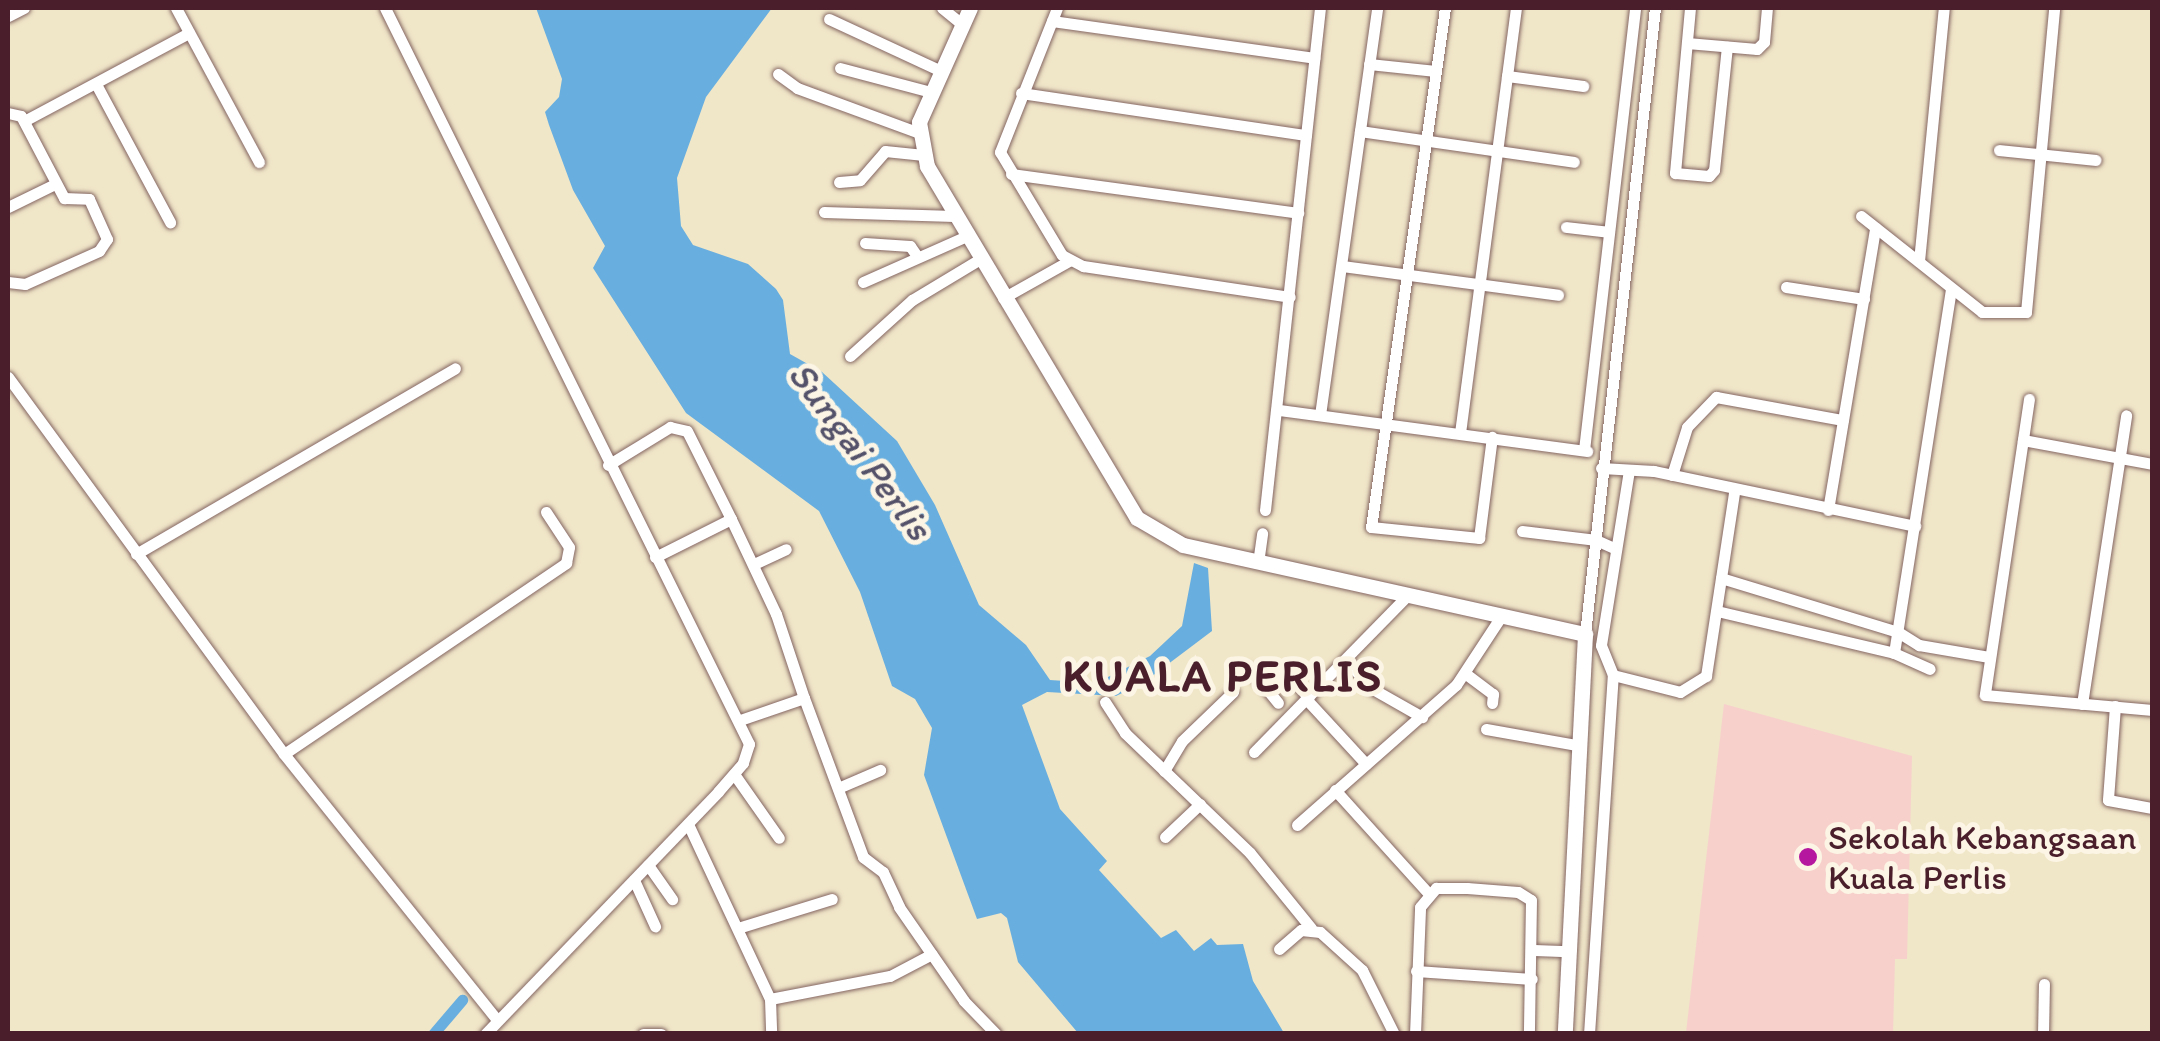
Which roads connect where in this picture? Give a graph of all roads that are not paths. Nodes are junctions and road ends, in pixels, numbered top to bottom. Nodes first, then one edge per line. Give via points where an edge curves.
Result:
1 (24, 8) edge
2 (176, 8) edge
3 (385, 8) edge
4 (942, 8) edge
5 (970, 8) edge
6 (1057, 8) edge
7 (1320, 8) edge
8 (1377, 8) edge
9 (1445, 8) edge
10 (1516, 8) edge
11 (1635, 8) edge
12 (1654, 8) edge
13 (1690, 8) edge
14 (1767, 8) edge
15 (1944, 8) edge
16 (2054, 8) edge
17 (8, 16) edge
18 (829, 19) dead end
19 (1052, 21) junction
20 (962, 24) junction
21 (189, 33) junction
22 (1687, 43) junction
23 (1728, 47) junction
24 (1314, 58) junction
25 (1369, 64) junction
26 (840, 68) dead end
27 (941, 71) junction
28 (1436, 71) junction
29 (778, 74) dead end
30 (1507, 76) junction
31 (96, 84) junction
32 (1583, 86) dead end
33 (931, 92) junction
34 (1020, 93) junction
35 (8, 113) edge
36 (24, 121) junction
37 (1360, 131) junction
38 (919, 133) junction
39 (1306, 135) junction
40 (1426, 140) junction
41 (1999, 150) dead end
42 (1498, 151) junction
43 (924, 155) junction
44 (2042, 156) junction
45 (2095, 160) dead end
46 (258, 162) dead end
47 (1574, 162) dead end
48 (1011, 174) junction
49 (838, 182) dead end
50 (54, 184) junction
51 (1612, 200) junction
52 (1633, 202) junction
53 (8, 207) edge
54 (824, 212) dead end
55 (1298, 213) junction
56 (954, 216) junction
57 (1861, 216) dead end
58 (170, 222) dead end
59 (1566, 228) dead end
60 (1874, 228) junction
61 (1608, 232) junction
62 (966, 236) junction
63 (865, 243) dead end
64 (917, 256) junction
65 (980, 259) junction
66 (1069, 261) junction
67 (1919, 261) junction
68 (1342, 266) junction
69 (1407, 276) junction
70 (8, 282) edge
71 (864, 282) dead end
72 (1482, 287) junction
73 (1786, 287) dead end
74 (1951, 290) junction
75 (1558, 295) dead end
76 (1290, 297) junction
77 (1003, 298) junction
78 (1864, 299) junction
79 (850, 356) dead end
80 (455, 368) dead end
81 (8, 378) edge
82 (2029, 399) dead end
83 (1279, 410) junction
84 (1320, 415) junction
85 (2126, 415) dead end
86 (1844, 420) junction
87 (1384, 423) junction
88 (1460, 433) junction
89 (1492, 437) junction
90 (2023, 440) junction
91 (1584, 450) junction
92 (1603, 453) junction
93 (2120, 457) junction
94 (2152, 464) edge
95 (608, 465) junction
96 (1615, 470) junction
97 (1673, 471) junction
98 (1734, 492) junction
99 (1265, 510) dead end
100 (1828, 510) junction
101 (546, 512) dead end
102 (731, 518) junction
103 (1915, 526) junction
104 (1262, 532) dead end
105 (1522, 532) dead end
106 (1606, 544) junction
107 (786, 549) dead end
108 (136, 554) junction
109 (655, 557) junction
110 (1258, 563) junction
111 (754, 564) junction
112 (1722, 578) junction
113 (1407, 596) junction
114 (1717, 611) junction
115 (1500, 618) junction
116 (1898, 632) junction
117 (1585, 634) junction
118 (1894, 653) junction
119 (1989, 657) junction
120 (1346, 660) junction
121 (1250, 670) dead end
122 (1930, 670) dead end
123 (1466, 674) junction
124 (1613, 676) junction
125 (1266, 688) junction
126 (1233, 692) dead end
127 (804, 698) junction
128 (1308, 699) junction
129 (1105, 702) dead end
130 (1492, 703) dead end
131 (1278, 704) dead end
132 (2082, 704) junction
133 (2114, 706) junction
134 (2152, 710) edge
135 (1422, 717) junction
136 (740, 720) junction
137 (1486, 729) dead end
138 (1576, 745) junction
139 (1254, 752) dead end
140 (284, 754) junction
141 (1366, 764) junction
142 (1576, 764) junction
143 (1606, 766) junction
144 (880, 770) dead end
145 (1164, 771) junction
146 (734, 774) junction
147 (838, 788) junction
148 (1335, 790) junction
149 (1200, 804) junction
150 (2152, 808) edge
151 (688, 824) junction
152 (1297, 825) dead end
153 (779, 838) dead end
154 (1164, 838) dead end
155 (648, 865) junction
156 (634, 880) junction
157 (1428, 893) junction
158 (672, 899) dead end
159 (832, 899) dead end
160 (655, 926) dead end
161 (741, 927) junction
162 (1311, 928) junction
163 (1279, 949) dead end
164 (1534, 950) junction
165 (1568, 951) junction
166 (932, 954) junction
167 (1416, 971) junction
168 (1532, 979) junction
169 (2044, 984) dead end
170 (770, 999) junction
171 (497, 1020) junction
172 (485, 1034) edge
173 (643, 1034) edge
174 (660, 1034) edge
175 (771, 1034) edge
176 (996, 1034) edge
177 (1394, 1034) edge
178 (1416, 1034) edge
179 (1529, 1034) edge
180 (1564, 1034) edge
181 (1588, 1034) edge
182 (2044, 1034) edge

1 - 17 street
2 - 21 street
3 - 95 street
4 - 20 street
5 - 20 main road
6 - 19 street
7 - 24 street
8 - 25 street
9 - 28 street
10 - 30 street
11 - 51 street
12 - 52 street
13 - 22 street
14 - 23 street via 1762,48
15 - 67 street
16 - 44 street
18 - 27 street
19 - 24 street
19 - 34 street
20 - 27 main road
21 - 31 street
21 - 46 street
22 - 23 street
22 - 23 street via 1676,173 1710,176 1714,170
24 - 39 street
25 - 28 street
25 - 37 street
26 - 33 street
27 - 33 main road
28 - 40 street
29 - 38 street via 797,88
30 - 32 street
30 - 42 street
31 - 36 street
31 - 58 street
33 - 38 main road
34 - 39 street
34 - 48 street via 1001,142
35 - 36 street
36 - 50 street
37 - 40 street
37 - 68 street
38 - 43 main road
39 - 55 street
40 - 42 street
40 - 69 street
41 - 44 street
42 - 47 street
42 - 72 street
43 - 49 street via 879,153 860,180
43 - 56 main road
44 - 45 street
44 - 74 street via 2026,312 1992,316
48 - 55 street
48 - 66 street
50 - 53 street
50 - 70 street via 67,199 89,200 105,243 25,284
51 - 52 street
51 - 61 street
52 - 92 street
54 - 56 street
55 - 76 street
56 - 62 main road
57 - 60 street
59 - 61 street
60 - 67 street
60 - 78 street
61 - 91 street
62 - 64 street
62 - 65 main road
63 - 64 street via 910,246
64 - 71 street
65 - 77 main road
65 - 79 street via 912,300
66 - 76 street
66 - 77 street
67 - 74 street
68 - 69 street
68 - 84 street
69 - 72 street
69 - 87 street
72 - 75 street
72 - 88 street
73 - 78 street
74 - 103 street
76 - 83 street
77 - 110 main road via 1138,518 1182,545
78 - 86 street
80 - 108 street
81 - 108 street
82 - 90 street
83 - 84 street
83 - 99 street
84 - 87 street
85 - 93 street
86 - 97 street via 1726,394 1708,402 1687,427
86 - 100 street
87 - 88 street
87 - 89 street via 1370,526 1440,536 1472,540 1482,532
88 - 89 street
89 - 91 street
90 - 93 street
90 - 119 street
91 - 92 street
92 - 96 street
93 - 94 street
93 - 132 street
95 - 102 street via 679,426
95 - 109 street
96 - 97 street
96 - 106 street
96 - 106 street
97 - 98 street
98 - 100 street
98 - 112 street
100 - 103 street
101 - 140 street via 568,547 566,564
102 - 109 street
102 - 111 street
103 - 116 street
104 - 110 street
105 - 106 street
106 - 117 street
106 - 124 street via 1600,652
107 - 111 street
108 - 140 street
109 - 136 street
110 - 113 main road
111 - 127 street
112 - 114 street
112 - 116 street
113 - 115 main road
113 - 120 street
114 - 118 street
114 - 124 street via 1709,668 1696,688 1680,692
115 - 117 main road
115 - 123 street
116 - 118 street
116 - 119 street via 1919,645
117 - 138 main road
118 - 122 street
119 - 132 street via 1985,695
120 - 128 street
120 - 135 street via 1370,688
121 - 125 street
123 - 130 street via 1492,694
123 - 135 street
124 - 143 street
125 - 128 street via 1283,670
125 - 131 street
126 - 145 street via 1182,741
127 - 136 street
127 - 147 street
128 - 139 street
128 - 141 street
129 - 145 street via 1124,733
132 - 133 street
133 - 134 street
133 - 150 street via 2108,800
135 - 141 street
136 - 146 street via 748,751
137 - 138 street
138 - 142 main road
140 - 171 street
141 - 148 street
142 - 143 street
142 - 165 main road
143 - 181 street
144 - 147 street
145 - 149 street
146 - 151 street
146 - 153 street
147 - 166 street via 863,857 886,876
148 - 152 street
148 - 157 street
149 - 154 street
149 - 162 street
151 - 155 street
151 - 161 street
155 - 156 street
155 - 158 street
156 - 160 street
156 - 171 street
157 - 164 street via 1466,888 1526,896 1534,908
157 - 167 street via 1420,907
159 - 161 street
161 - 170 street
162 - 163 street
162 - 177 street via 1362,970
164 - 165 street
164 - 168 street
165 - 180 main road
166 - 170 street via 890,976
166 - 176 street
167 - 168 street
167 - 178 street
168 - 179 street
169 - 182 street
170 - 175 street
171 - 172 street
173 - 174 street

